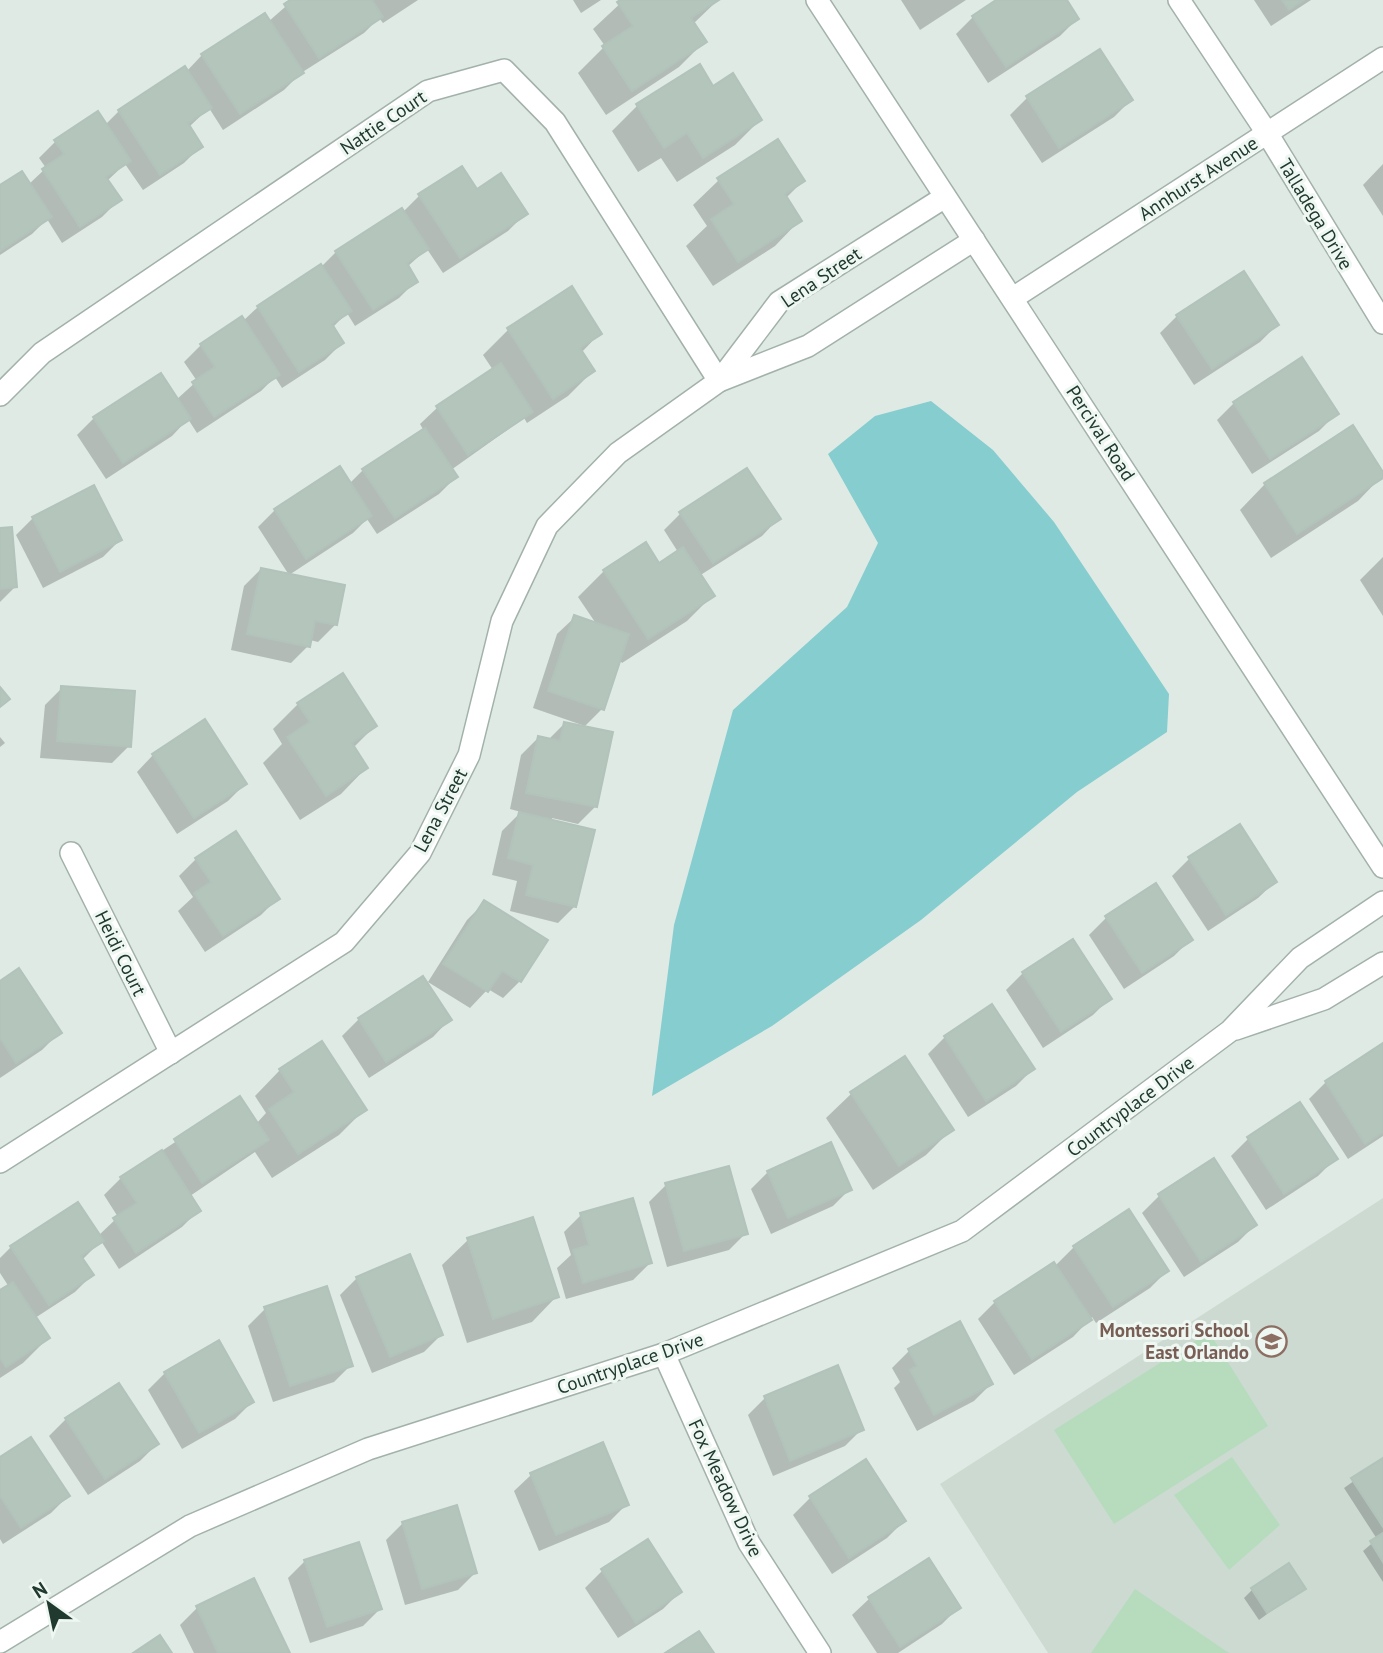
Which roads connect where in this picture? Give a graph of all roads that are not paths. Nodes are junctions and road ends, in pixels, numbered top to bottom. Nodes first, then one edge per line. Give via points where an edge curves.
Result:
1 (817, 0) edge
2 (1179, 0) edge
3 (1383, 58) edge
4 (1267, 133) junction
5 (945, 197) junction
6 (974, 240) junction
7 (1013, 298) junction
8 (1383, 323) edge
9 (719, 381) junction
10 (0, 395) edge
11 (71, 853) dead end
12 (1383, 867) edge
13 (1383, 902) edge
14 (1383, 963) edge
15 (1230, 1031) junction
16 (171, 1053) junction
17 (0, 1162) edge
18 (664, 1354) junction
19 (0, 1642) edge
20 (820, 1653) edge

1 - 5 street, Percival Road
2 - 4 street, Talladega Drive
3 - 4 street, Annhurst Avenue
4 - 7 street, Annhurst Avenue
4 - 8 street, Talladega Drive
5 - 6 street, Percival Road
5 - 9 street, Lena Street via 779,302
6 - 7 street, Percival Road
6 - 9 street, Lena Street via 808,346
7 - 12 street, Percival Road
9 - 10 street, Nattie Court via 555,122 505,70 428,91 42,353
9 - 16 street, Lena Street via 618,453 547,526 502,621 469,755 420,853 344,942
11 - 16 street, Heidi Court
13 - 15 street, Countryplace Drive via 1300,958
14 - 15 street, Countryplace Drive via 1324,999
15 - 18 street, Countryplace Drive via 962,1231
16 - 17 street, Lena Street
18 - 19 street, Countryplace Drive via 368,1448 190,1527
18 - 20 street, Fox Meadow Drive via 749,1543

